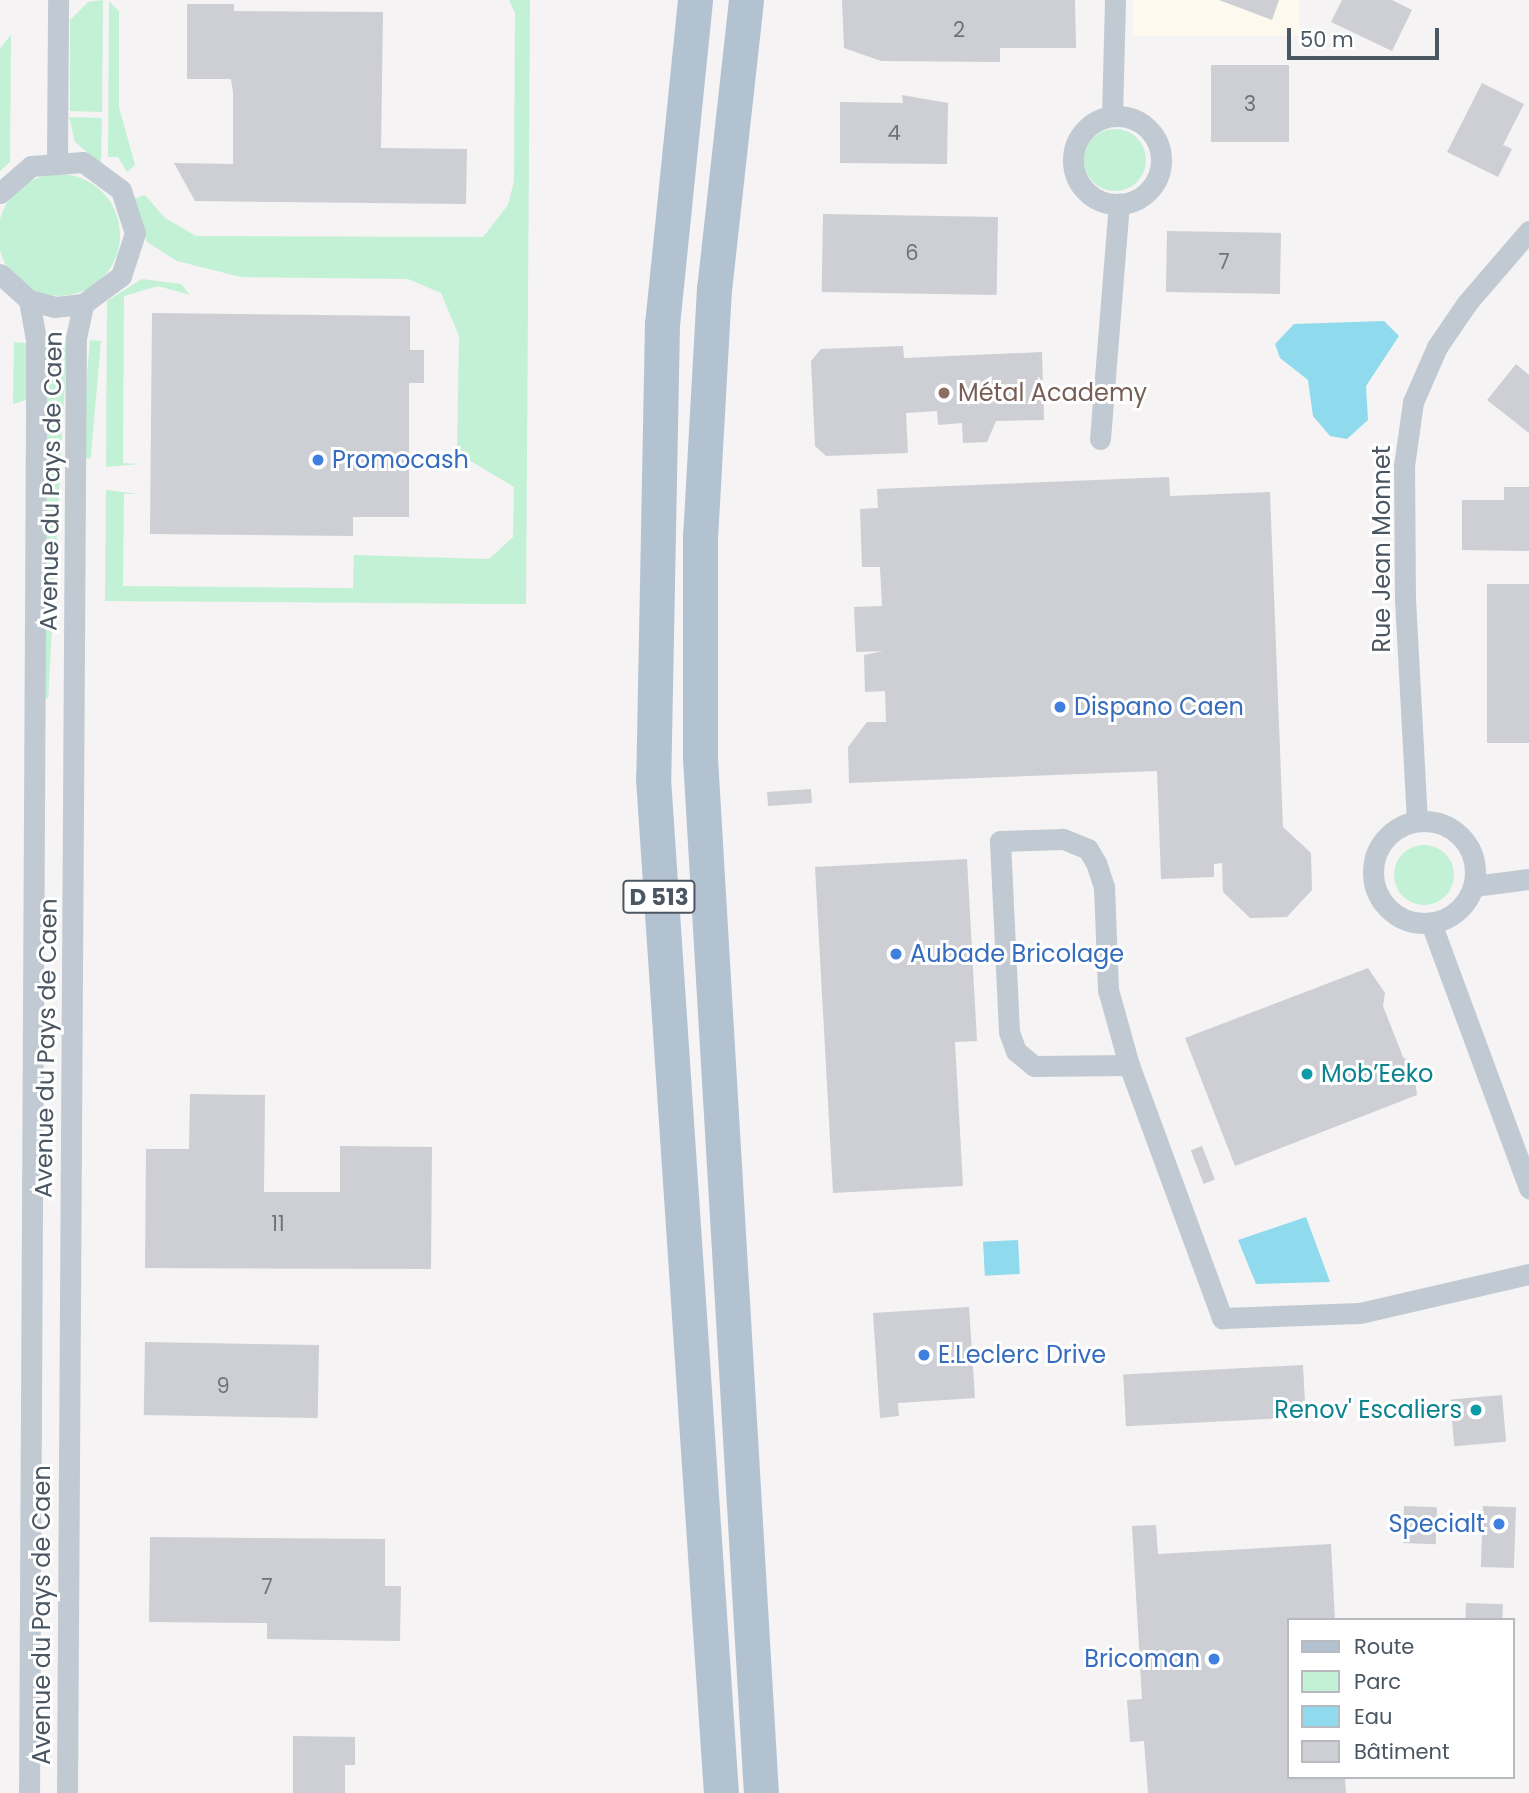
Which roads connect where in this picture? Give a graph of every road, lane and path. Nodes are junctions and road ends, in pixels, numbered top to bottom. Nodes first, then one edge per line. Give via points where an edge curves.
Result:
1 (58, 0) edge
2 (695, 0) edge
3 (747, 0) edge
4 (1115, 0) edge
5 (1112, 115) junction
6 (57, 159) junction
7 (0, 192) edge
8 (1119, 204) junction
9 (1529, 231) edge
10 (0, 274) edge
11 (29, 300) junction
12 (83, 304) junction
13 (1100, 439) dead end
14 (1417, 821) junction
15 (1529, 879) edge
16 (1474, 886) junction
17 (1431, 923) junction
18 (1129, 1065) junction
19 (71, 1079) junction
20 (35, 1080) junction
21 (1529, 1188) edge
22 (1529, 1274) edge
23 (29, 1793) edge
24 (67, 1793) edge
25 (721, 1793) edge
26 (761, 1793) edge

1 - 6 street
2 - 25 main road, D 513 via 662,323 653,778
3 - 26 main road, D 513 via 714,288 700,535 700,745 719,1158
4 - 5 street
5 - 8 street via 1080,134 1072,158 1090,195
5 - 8 street via 1142,122 1161,158 1144,195
6 - 7 street via 19,173
6 - 12 street via 105,174 131,211 131,256 121,276
8 - 13 street
9 - 14 street, Rue Jean Monnet via 1445,336 1413,402 1404,466 1405,587
10 - 11 street
11 - 12 street via 55,307
11 - 20 street, Avenue du Pays de Caen via 36,352
12 - 19 street, Avenue du Pays de Caen via 76,338
14 - 16 street via 1437,823 1469,846
14 - 17 street via 1383,841 1373,880 1393,914
15 - 16 street
16 - 17 street via 1450,917
17 - 21 street
18 - 18 street via 1034,1066 1016,1051 1009,1032 1000,841 1063,839 1088,849 1104,887 1108,990
18 - 22 street via 1222,1318 1360,1312
19 - 20 street
19 - 24 street, Avenue du Pays de Caen
20 - 23 street, Avenue du Pays de Caen

